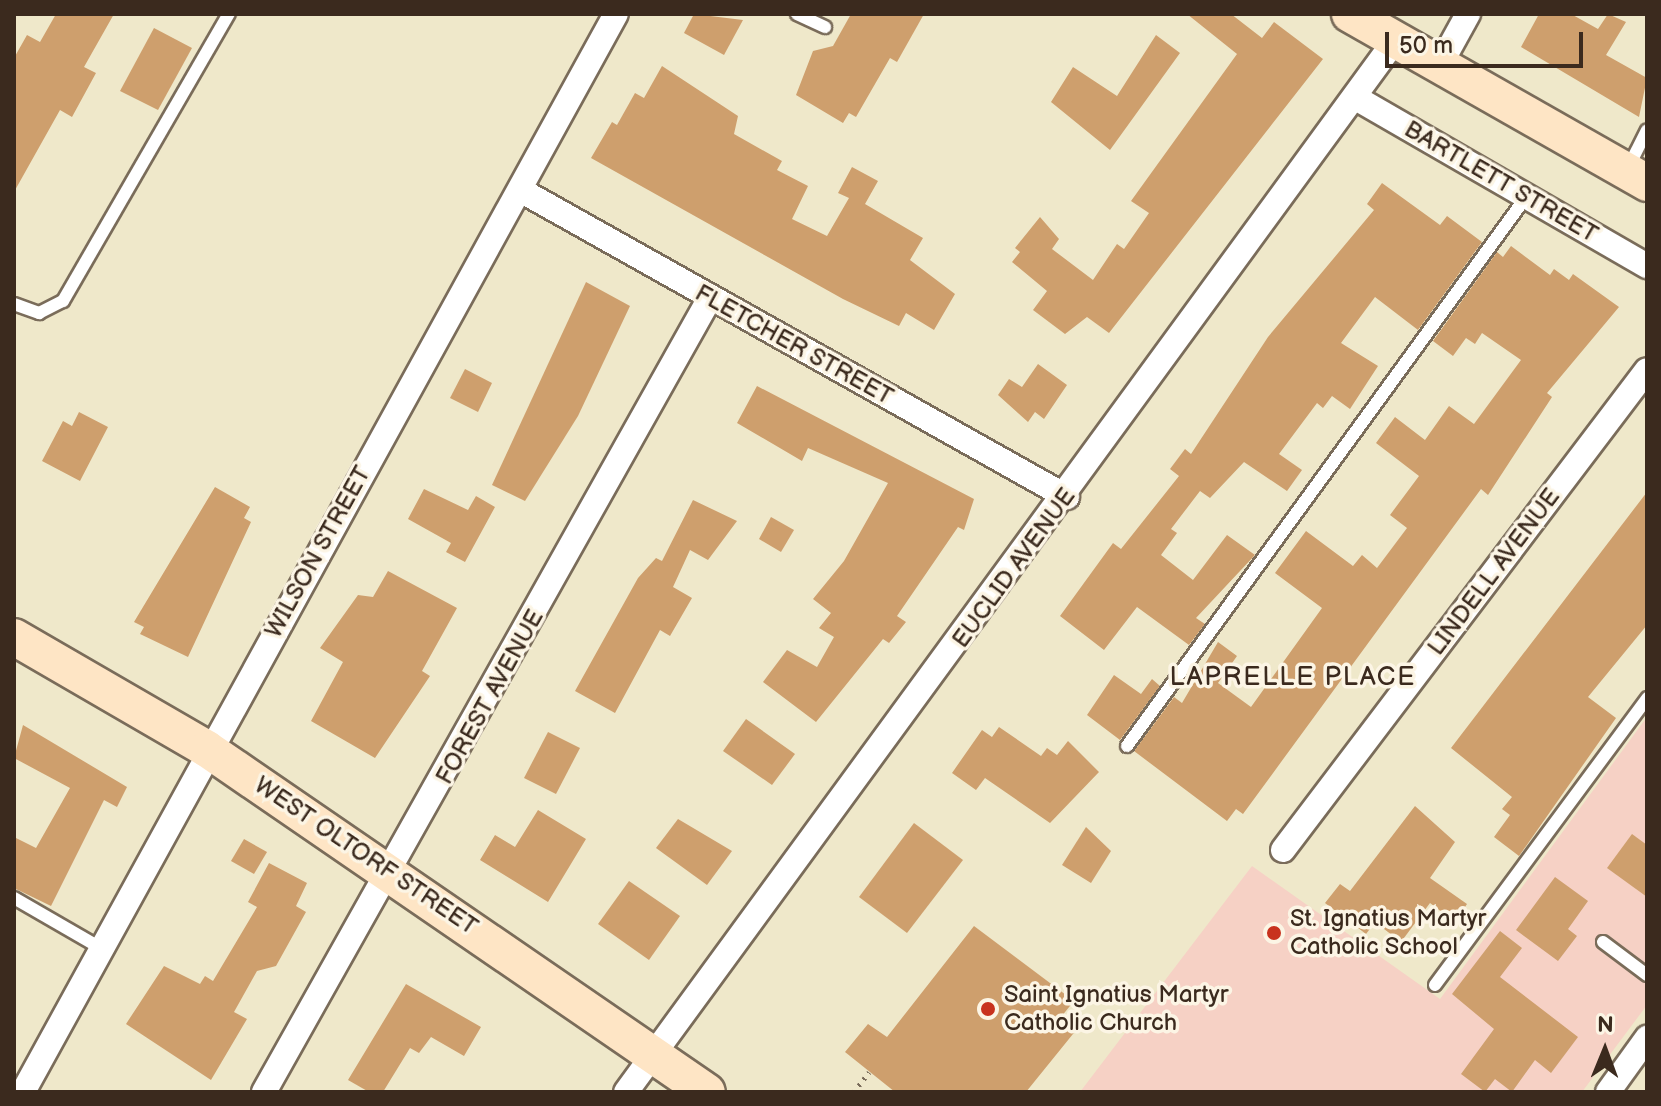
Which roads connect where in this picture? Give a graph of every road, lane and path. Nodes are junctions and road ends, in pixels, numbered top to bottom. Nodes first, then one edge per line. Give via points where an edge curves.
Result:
1 (229, 14) edge
2 (616, 14) edge
3 (797, 14) edge
4 (1350, 14) edge
5 (1468, 14) edge
6 (825, 27) dead end
7 (1396, 39) junction
8 (1440, 65) junction
9 (1356, 98) junction
10 (1647, 130) edge
11 (1636, 176) edge
12 (522, 191) junction
13 (1526, 197) junction
14 (1647, 266) edge
15 (710, 298) junction
16 (14, 304) edge
17 (1647, 370) edge
18 (1067, 497) junction
19 (14, 637) edge
20 (1647, 698) edge
21 (1127, 746) dead end
22 (207, 749) junction
23 (1283, 850) dead end
24 (392, 872) junction
25 (14, 898) edge
26 (1603, 942) dead end
27 (104, 950) junction
28 (1647, 975) edge
29 (1435, 985) dead end
30 (1647, 1038) edge
31 (655, 1051) junction
32 (869, 1072) dead end
33 (23, 1092) edge
34 (264, 1092) edge
35 (626, 1092) edge
36 (707, 1092) edge
37 (854, 1092) edge
38 (1608, 1092) edge

1 - 16 lane via 63,301 39,313
2 - 12 street, WILSON STREET
3 - 6 lane
4 - 7 main road
5 - 8 street
7 - 8 main road
7 - 9 street, EUCLID AVENUE
8 - 11 main road
9 - 13 street, BARTLETT STREET
9 - 18 street, EUCLID AVENUE
10 - 11 lane
12 - 15 street, FLETCHER STREET
12 - 22 street, WILSON STREET
13 - 14 street, BARTLETT STREET
13 - 21 lane
15 - 18 street, FLETCHER STREET
15 - 24 street, FOREST AVENUE
17 - 23 street, LINDELL AVENUE
18 - 31 street, EUCLID AVENUE
19 - 22 main road, WEST OLTORF STREET
20 - 29 lane
22 - 24 main road, WEST OLTORF STREET
22 - 27 street, WILSON STREET
24 - 31 main road, WEST OLTORF STREET
24 - 34 street, FOREST AVENUE
25 - 27 lane
26 - 28 lane
27 - 33 street, WILSON STREET
30 - 38 street
31 - 35 street, EUCLID AVENUE
31 - 36 main road, WEST OLTORF STREET
32 - 37 path

